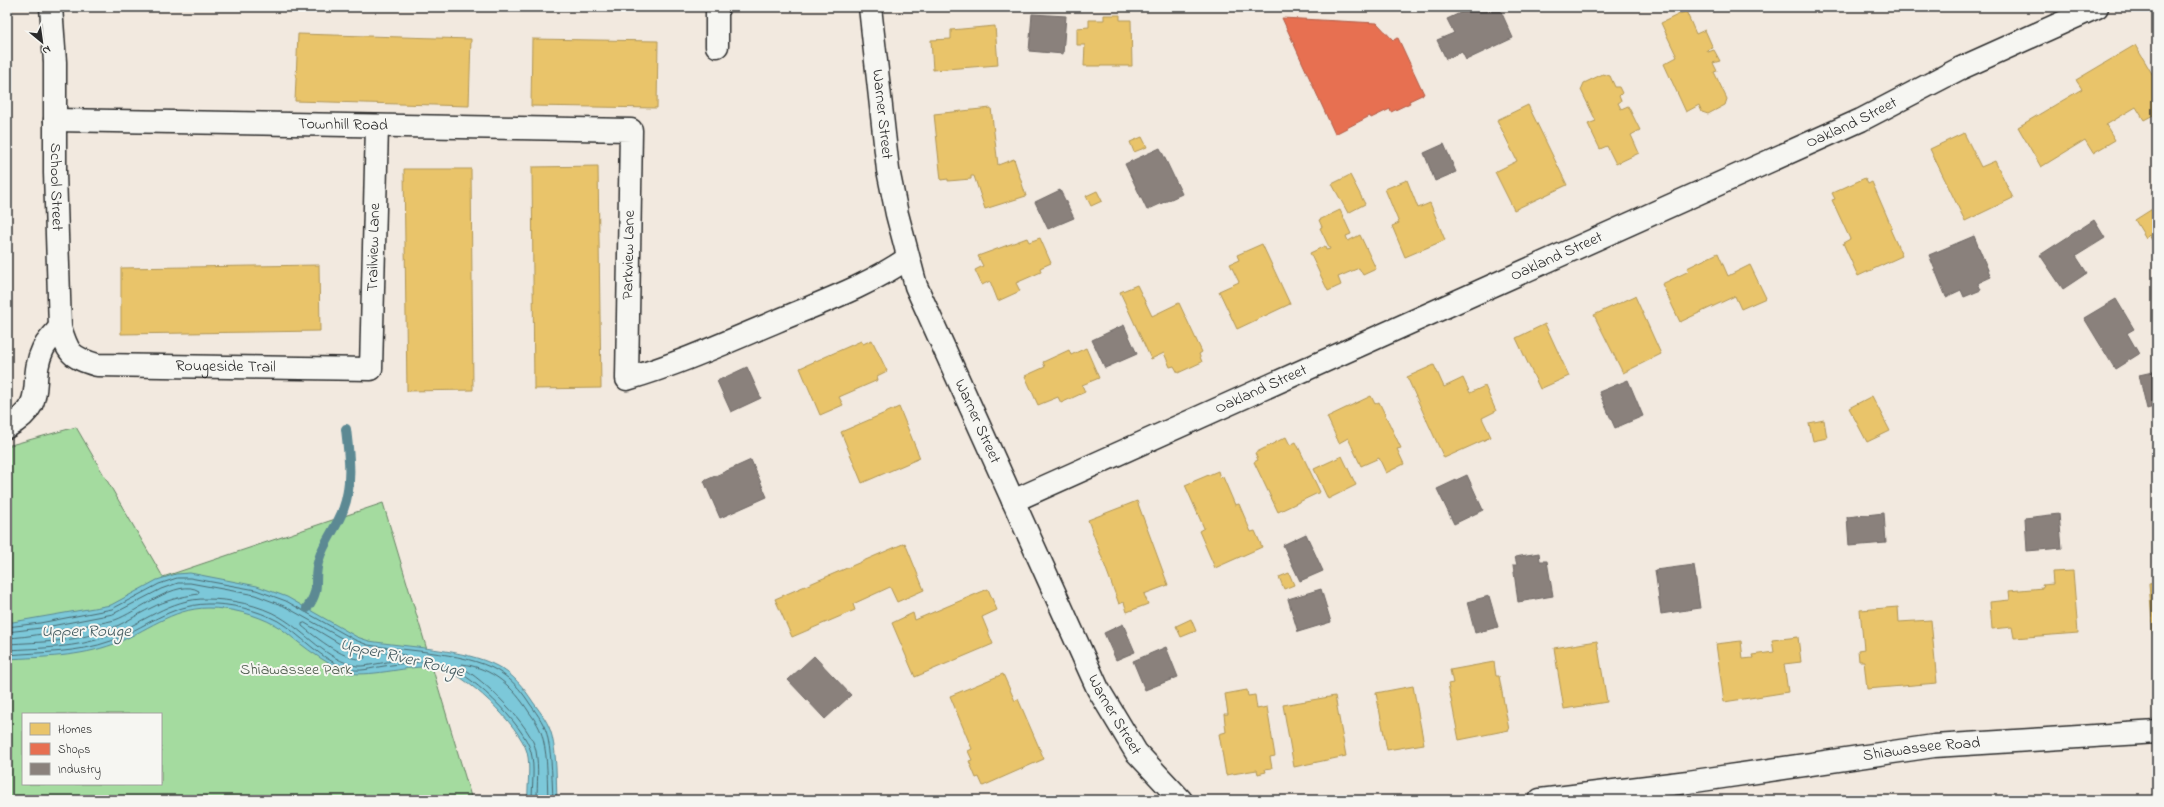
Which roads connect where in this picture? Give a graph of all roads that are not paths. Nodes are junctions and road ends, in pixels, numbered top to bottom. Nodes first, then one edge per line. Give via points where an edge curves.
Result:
1 (51, 7) edge
2 (717, 7) edge
3 (870, 7) edge
4 (2097, 7) edge
5 (717, 46) dead end
6 (54, 120) junction
7 (377, 126) junction
8 (631, 130) joint
9 (908, 258) junction
10 (60, 327) junction
11 (80, 360) joint
12 (371, 369) joint
13 (7, 427) edge
14 (1013, 501) junction
15 (2157, 732) edge
16 (1688, 782) junction
17 (1181, 800) edge
18 (1540, 800) edge
19 (1638, 800) edge

1 - 6 street, School Street
2 - 5 street
3 - 9 street, Warner Street via 888,170
4 - 14 street, Oakland Street via 1959,69 1861,120
6 - 7 street, Townhill Road
6 - 10 street, School Street
7 - 8 street, Townhill Road
7 - 12 street, Trailview Lane
8 - 9 street, Parkview Lane via 627,379 668,367 841,294
9 - 14 street, Warner Street via 916,286
10 - 11 street, School Street via 67,349
10 - 13 street via 43,348 38,364 37,388 29,410
11 - 12 street, Rougeside Trail via 97,365
14 - 17 street, Warner Street via 1098,689 1136,752
15 - 16 street, Shiawassee Road via 1934,746
16 - 18 street, Shiawassee Road
16 - 19 street, Shiawassee Road

